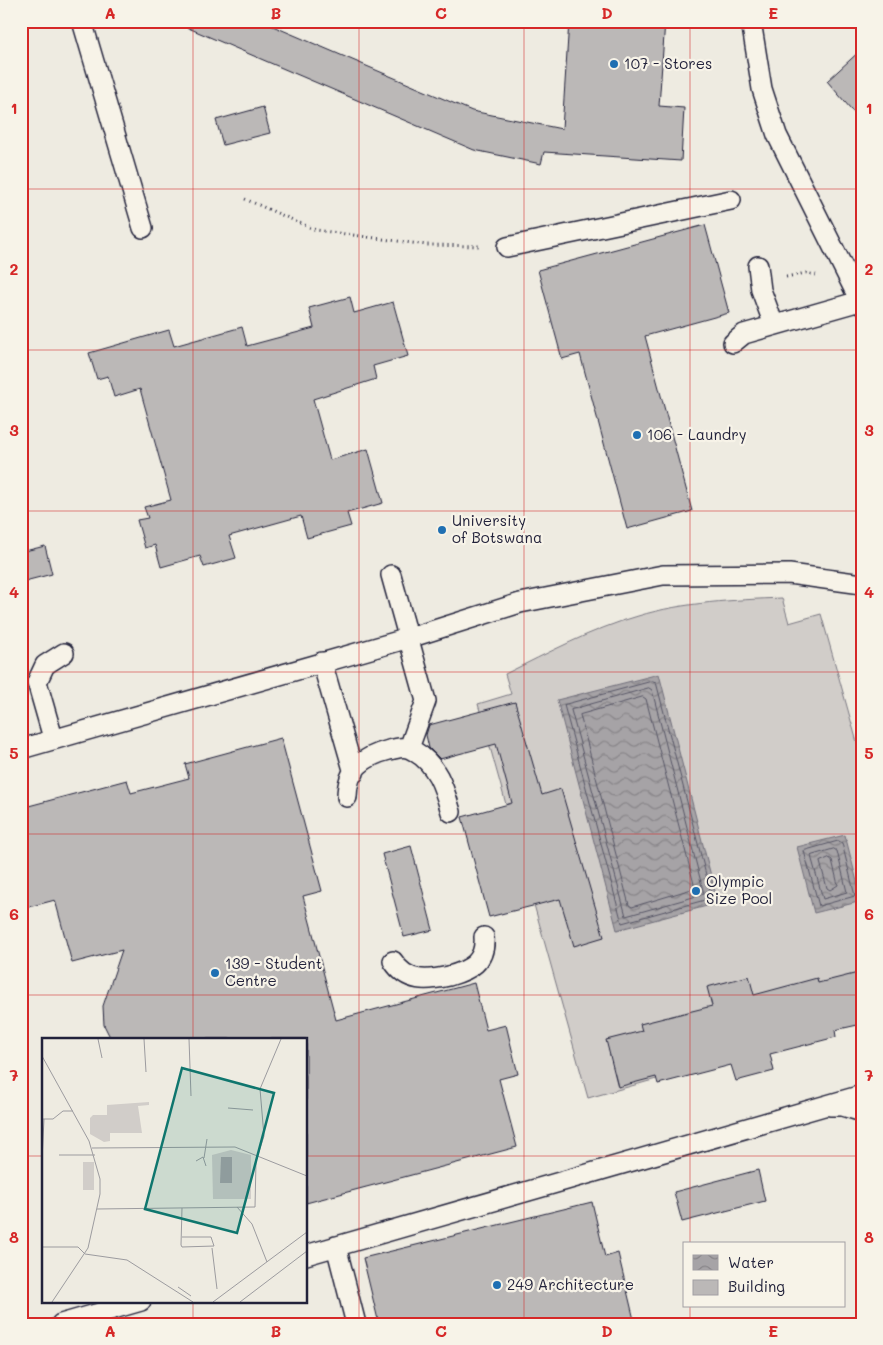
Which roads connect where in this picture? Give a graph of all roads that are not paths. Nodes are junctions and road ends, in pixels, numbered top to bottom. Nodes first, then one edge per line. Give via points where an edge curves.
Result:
1 (82, 21) edge
2 (751, 21) edge
3 (730, 200) dead end
4 (142, 228) dead end
5 (507, 247) road end
6 (759, 274) road end
7 (861, 303) edge
8 (774, 325) junction
9 (733, 343) dead end
10 (391, 575) dead end
11 (862, 584) edge
12 (409, 638) junction
13 (64, 653) dead end
14 (322, 662) junction
15 (53, 738) junction
16 (409, 748) junction
17 (21, 749) edge
18 (354, 772) junction
19 (347, 797) dead end
20 (451, 812) dead end
21 (484, 937) dead end
22 (393, 961) dead end
23 (862, 1095) edge
24 (819, 1106) junction
25 (862, 1112) edge
26 (336, 1246) junction
27 (308, 1253) edge
28 (138, 1302) edge
29 (61, 1324) edge
30 (356, 1324) edge

1 - 4 lane
2 - 7 lane via 762,90 778,135
3 - 5 lane
6 - 8 lane via 761,290
7 - 8 lane
8 - 9 lane via 744,334
10 - 12 lane
11 - 12 lane via 789,574 663,575 520,603
12 - 14 lane
12 - 16 lane via 426,702
13 - 15 lane via 46,665 37,682
14 - 15 lane
14 - 18 lane
15 - 17 lane
16 - 18 lane via 404,746 369,756
16 - 20 lane via 435,769
18 - 19 lane via 347,787
21 - 22 lane via 484,950 477,962 468,970 449,976 430,981 416,979 406,975
23 - 24 lane
24 - 25 lane via 842,1106
24 - 26 lane
26 - 27 lane
26 - 30 lane
28 - 29 lane

